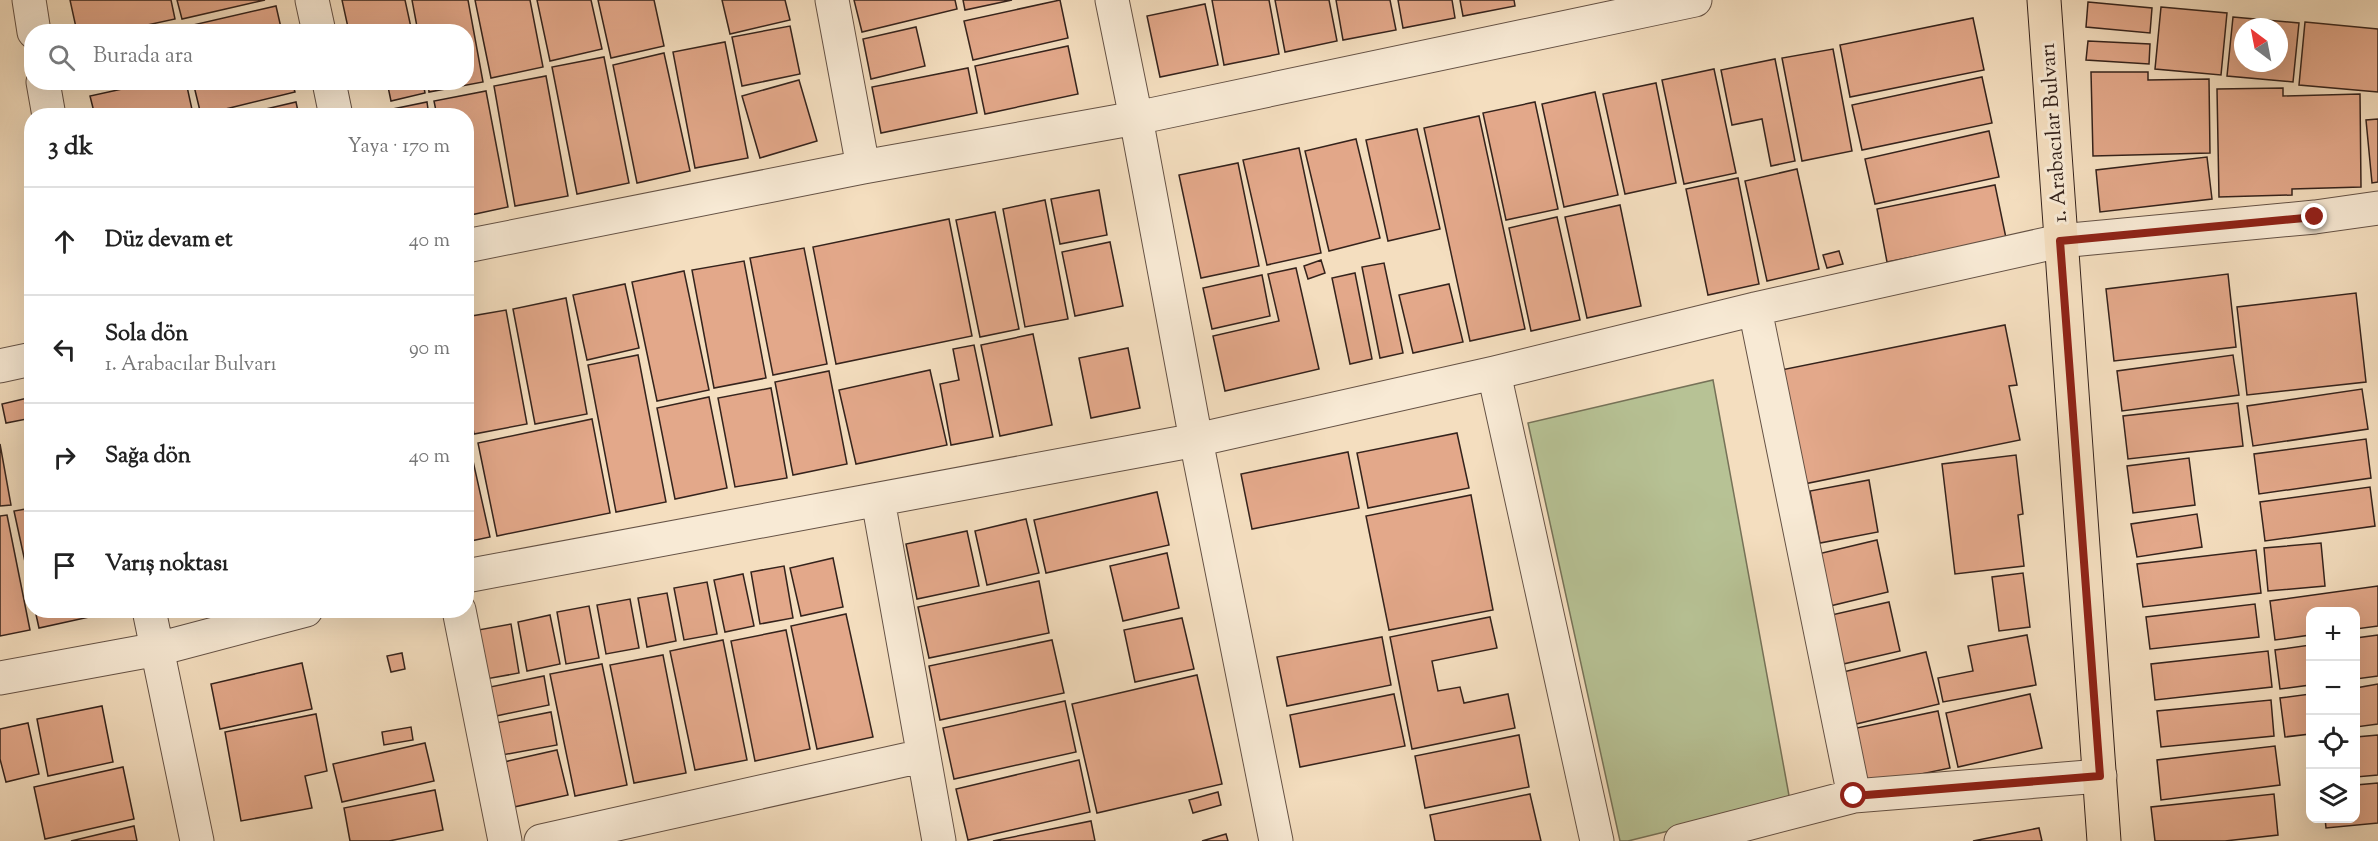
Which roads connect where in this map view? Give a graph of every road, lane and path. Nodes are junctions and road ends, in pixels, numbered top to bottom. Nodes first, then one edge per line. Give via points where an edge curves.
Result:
1 (29, 0) edge
2 (312, 0) edge
3 (832, 0) edge
4 (1112, 0) edge
5 (1695, 0) edge
6 (2044, 0) edge
7 (33, 24) edge
8 (317, 24) edge
9 (45, 90) edge
10 (331, 90) edge
11 (48, 108) edge
12 (334, 108) edge
13 (1136, 118) junction
14 (863, 167) junction
15 (2378, 208) edge
16 (2060, 241) junction
17 (474, 244) edge
18 (1755, 309) junction
19 (24, 361) edge
20 (0, 366) edge
21 (1494, 372) junction
22 (1196, 440) junction
23 (878, 500) junction
24 (474, 575) edge
25 (151, 618) edge
26 (276, 618) edge
27 (461, 618) edge
28 (158, 649) junction
29 (0, 678) edge
30 (922, 756) junction
31 (2100, 776) junction
32 (1854, 796) junction
33 (197, 841) edge
34 (505, 841) edge
35 (541, 841) edge
36 (939, 841) edge
37 (1275, 841) edge
38 (1597, 841) edge
39 (1681, 841) edge
40 (2104, 841) edge

1 - 7 street
2 - 8 street
3 - 14 street
4 - 13 street
5 - 13 street
6 - 16 main road, 1. Arabacılar Bulvarı
9 - 11 street
10 - 12 street
13 - 14 street
13 - 22 street
14 - 17 street
15 - 16 street
16 - 18 street
16 - 31 main road, 1. Arabacılar Bulvarı
18 - 21 street
18 - 32 street
19 - 20 street
21 - 22 street
21 - 38 street
22 - 23 street
22 - 37 street
23 - 24 street
23 - 30 street
25 - 28 street
26 - 28 street
27 - 34 street
28 - 29 street
28 - 33 street
30 - 35 street
30 - 36 street
31 - 32 street
31 - 40 main road, 1. Arabacılar Bulvarı
32 - 39 street

